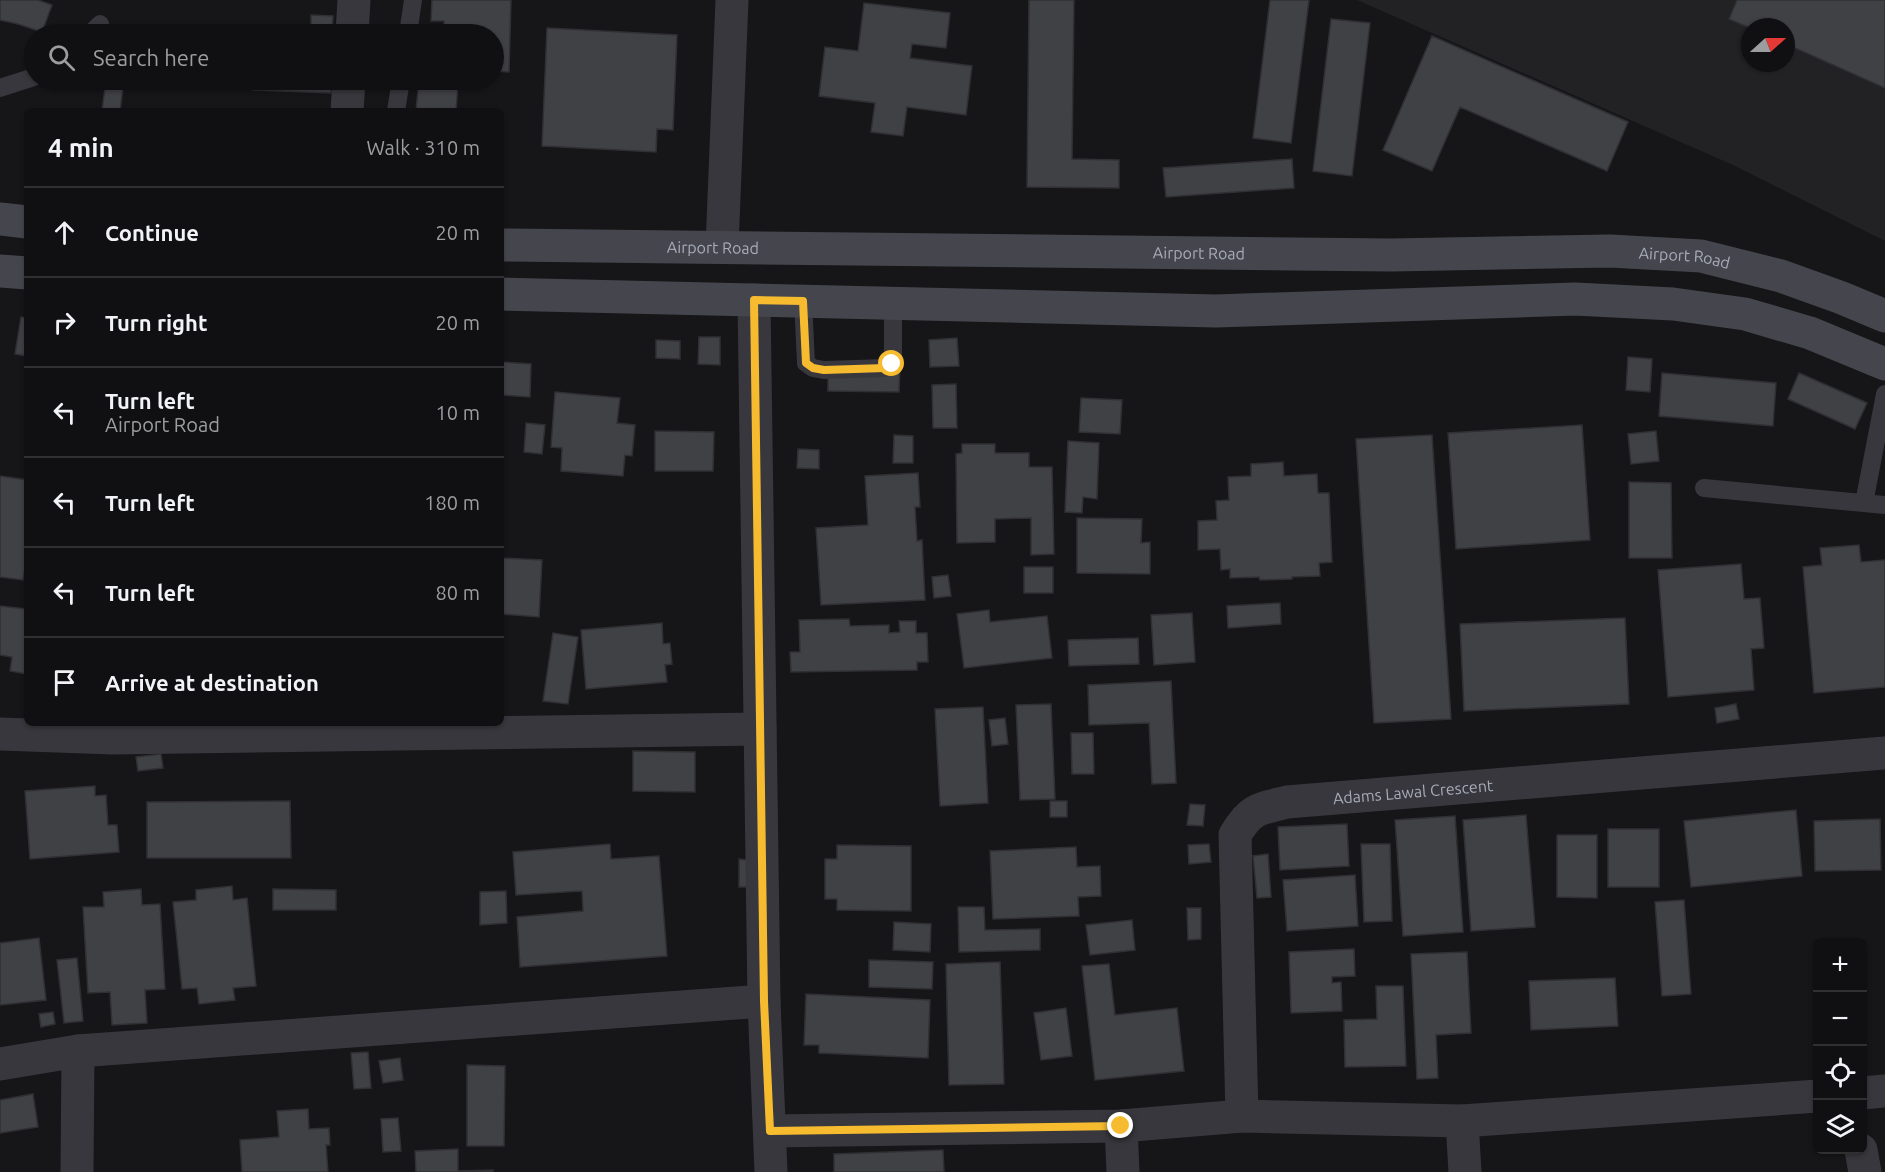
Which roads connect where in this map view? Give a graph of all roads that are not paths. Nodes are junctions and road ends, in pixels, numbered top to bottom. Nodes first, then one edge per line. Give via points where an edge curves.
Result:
1 (354, 0) edge
2 (413, 0) edge
3 (732, 0) edge
4 (353, 24) edge
5 (409, 24) edge
6 (24, 80) edge
7 (0, 88) edge
8 (348, 90) edge
9 (399, 90) edge
10 (347, 108) edge
11 (396, 108) edge
12 (0, 219) edge
13 (24, 222) edge
14 (504, 244) edge
15 (722, 247) junction
16 (0, 271) edge
17 (24, 273) edge
18 (504, 294) edge
19 (754, 300) junction
20 (803, 301) junction
21 (893, 303) junction
22 (1885, 316) edge
23 (1885, 364) edge
24 (1885, 394) edge
25 (1704, 488) dead end
26 (1864, 503) junction
27 (1885, 505) edge
28 (760, 729) junction
29 (0, 734) edge
30 (1885, 753) edge
31 (764, 1001) junction
32 (78, 1051) junction
33 (0, 1064) edge
34 (1885, 1091) edge
35 (1867, 1093) edge
36 (1813, 1096) edge
37 (1242, 1116) junction
38 (1462, 1121) junction
39 (1121, 1126) junction
40 (770, 1131) junction
41 (1862, 1154) edge
42 (77, 1172) edge
43 (771, 1172) edge
44 (1123, 1172) edge
45 (1465, 1172) edge
46 (1865, 1172) edge

1 - 4 street
2 - 5 lane
3 - 15 street
6 - 7 lane
8 - 10 street
9 - 11 lane
12 - 13 main road
14 - 15 main road, Airport Road
15 - 22 main road, Airport Road via 1391,255 1610,251 1701,256 1780,276
16 - 17 main road
18 - 19 main road
19 - 20 main road
19 - 28 street
20 - 21 main road
20 - 21 lane via 806,363 824,370 885,368 892,364
21 - 23 main road via 1216,311 1575,299 1673,304 1745,314 1810,333
24 - 26 lane
25 - 26 lane
26 - 27 lane
28 - 29 street via 113,738
28 - 31 street
30 - 37 street, Adams Lawal Crescent via 1287,802 1258,809 1245,819 1235,835
31 - 32 street
31 - 40 street
32 - 33 street
32 - 42 street
34 - 35 street
36 - 38 street
37 - 38 street
37 - 39 street
38 - 45 street
39 - 40 street
39 - 44 street
40 - 43 street
41 - 46 street

